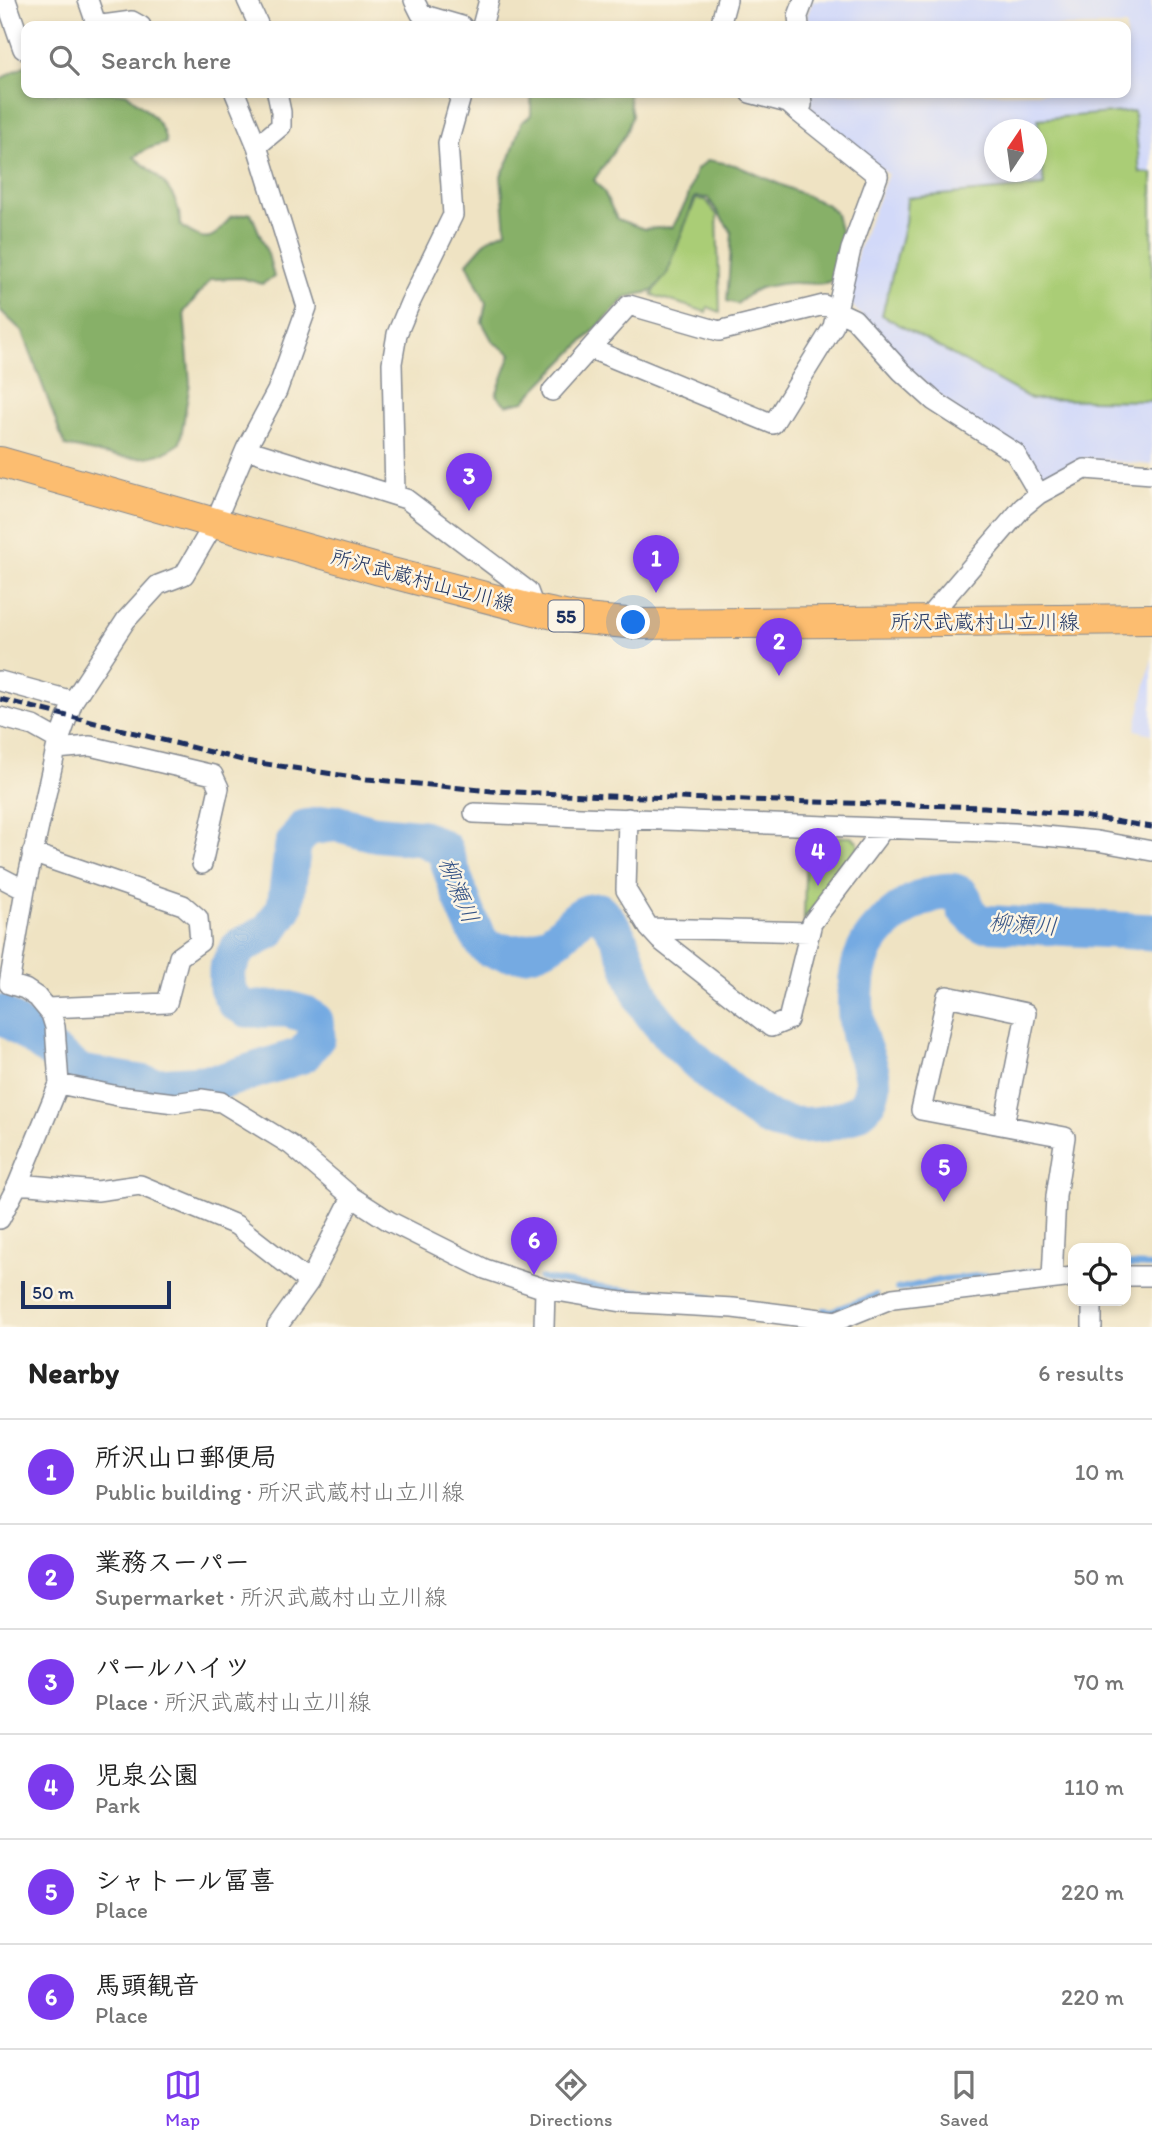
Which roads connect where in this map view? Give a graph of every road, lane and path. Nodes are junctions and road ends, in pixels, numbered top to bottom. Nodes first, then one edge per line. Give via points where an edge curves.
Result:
1 (6, 0) edge
2 (88, 0) edge
3 (247, 0) edge
4 (414, 0) edge
5 (489, 0) edge
6 (727, 0) edge
7 (804, 0) edge
8 (94, 21) edge
9 (258, 21) edge
10 (445, 21) edge
11 (483, 21) edge
12 (721, 21) edge
13 (798, 21) edge
14 (21, 43) edge
15 (237, 98) edge
16 (278, 98) edge
17 (462, 98) edge
18 (769, 98) edge
19 (800, 103) edge
20 (257, 146) junction
21 (836, 308) junction
22 (591, 349) junction
23 (552, 391) dead end
24 (246, 449) junction
25 (0, 462) edge
26 (1152, 474) edge
27 (395, 494) junction
28 (1039, 494) junction
29 (215, 522) junction
30 (535, 610) junction
31 (1152, 620) edge
32 (925, 621) junction
33 (0, 681) edge
34 (73, 701) junction
35 (0, 717) edge
36 (57, 744) junction
37 (474, 813) dead end
38 (628, 818) junction
39 (884, 828) junction
40 (1152, 851) edge
41 (32, 853) junction
42 (202, 864) dead end
43 (0, 877) edge
44 (25, 890) junction
45 (649, 928) junction
46 (810, 932) junction
47 (4, 983) edge
48 (47, 1008) junction
49 (58, 1079) junction
50 (1004, 1125) junction
51 (18, 1184) junction
52 (352, 1197) junction
53 (0, 1219) edge
54 (1131, 1276) edge
55 (1152, 1276) edge
56 (1068, 1277) edge
57 (1052, 1278) junction
58 (309, 1282) junction
59 (545, 1290) junction
60 (1091, 1306) edge
61 (836, 1324) edge
62 (277, 1327) edge
63 (544, 1327) edge
64 (1092, 1327) edge

1 - 14 street
2 - 8 street
3 - 9 street
4 - 10 street via 421,14
5 - 11 street
6 - 12 street
7 - 13 street
15 - 20 street
16 - 20 street via 281,126
17 - 27 street via 448,143 453,215 397,334 392,363
18 - 19 street
19 - 21 street via 878,176 851,249
20 - 24 street via 307,307 277,391
21 - 22 street via 824,304 719,331 629,305
21 - 22 street via 833,327 773,424
21 - 28 street via 853,319 934,401 1015,453
22 - 23 street
24 - 27 street
24 - 29 street
25 - 29 main road, 所沢武蔵村山立川線 / 55
26 - 28 street via 1084,469
27 - 30 street via 528,591
28 - 32 street
29 - 30 main road, 所沢武蔵村山立川線 / 55
29 - 34 street via 184,575 158,585 126,620
30 - 32 main road, 所沢武蔵村山立川線 / 55 via 637,624
31 - 32 main road, 所沢武蔵村山立川線 / 55
33 - 34 street
34 - 36 street
35 - 36 street via 33,726
36 - 41 street
36 - 42 street via 90,746 214,775 219,788
37 - 38 street
38 - 39 street
38 - 45 street via 626,890
39 - 40 street via 1014,833
39 - 46 street via 812,923
41 - 44 street
41 - 48 street via 183,905 198,918 200,942 179,957 167,1003
43 - 44 street
44 - 47 street
45 - 46 street
45 - 46 street via 771,1027 788,1020
47 - 48 street via 25,989
48 - 49 street via 55,1027
49 - 51 street
49 - 52 street via 118,1097 221,1102 291,1145
50 - 50 street via 921,1110 947,996 1026,1013
50 - 57 street via 1065,1137 1056,1196
51 - 53 street
51 - 58 street via 97,1191 140,1185 236,1225
52 - 58 street
52 - 59 street via 388,1222 485,1269
54 - 55 street
56 - 57 street
57 - 61 street via 893,1298
58 - 62 street
59 - 61 street via 622,1302 733,1308
59 - 63 street
60 - 64 street

